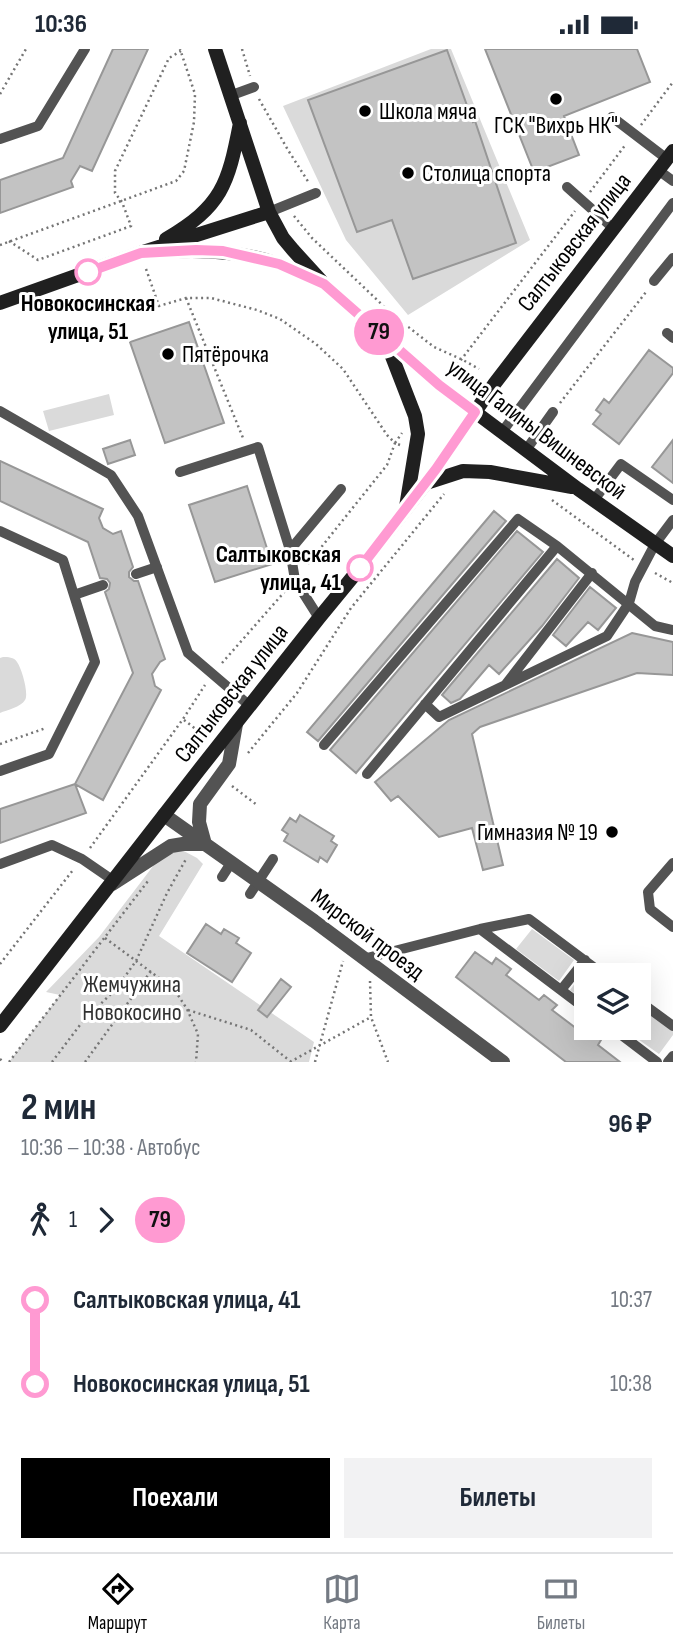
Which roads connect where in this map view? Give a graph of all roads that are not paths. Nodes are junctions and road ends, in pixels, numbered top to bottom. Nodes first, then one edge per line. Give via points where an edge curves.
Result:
1 (85, 49) edge
2 (215, 49) edge
3 (254, 87) road end
4 (232, 95) junction
5 (612, 117) dead end
6 (240, 122) junction
7 (0, 139) edge
8 (666, 160) edge
9 (673, 181) edge
10 (567, 187) dead end
11 (316, 193) road end
12 (673, 203) edge
13 (269, 212) junction
14 (613, 228) junction
15 (141, 253) junction
16 (673, 258) edge
17 (654, 281) road end
18 (324, 284) junction
19 (0, 303) edge
20 (384, 337) junction
21 (0, 411) edge
22 (475, 412) junction
23 (553, 412) road end
24 (502, 432) junction
25 (526, 450) junction
26 (180, 473) dead end
27 (426, 483) junction
28 (341, 489) dead end
29 (579, 489) junction
30 (594, 500) junction
31 (673, 500) edge
32 (406, 509) junction
33 (673, 520) edge
34 (0, 531) edge
35 (655, 544) junction
36 (557, 546) junction
37 (290, 550) junction
38 (673, 555) edge
39 (157, 567) junction
40 (592, 573) junction
41 (136, 574) dead end
42 (103, 585) dead end
43 (74, 595) junction
44 (629, 603) junction
45 (319, 618) junction
46 (673, 630) edge
47 (505, 685) junction
48 (425, 704) junction
49 (250, 706) junction
50 (236, 724) junction
51 (324, 745) dead end
52 (0, 771) edge
53 (367, 774) dead end
54 (164, 815) junction
55 (205, 844) junction
56 (273, 859) dead end
57 (231, 863) junction
58 (673, 863) edge
59 (0, 864) edge
60 (222, 877) dead end
61 (112, 883) junction
62 (254, 888) junction
63 (673, 927) edge
64 (480, 929) junction
65 (363, 959) junction
66 (584, 960) junction
67 (588, 963) edge
68 (561, 990) junction
69 (574, 1000) edge
70 (651, 1009) edge
71 (0, 1026) edge
72 (673, 1026) edge
73 (628, 1040) edge
74 (673, 1056) edge
75 (503, 1062) edge
76 (657, 1062) edge
77 (668, 1062) edge

1 - 7 lane via 38,126
2 - 4 street, улица Галины Вишневской
3 - 4 lane
4 - 6 street, улица Галины Вишневской
5 - 8 lane
6 - 13 street, улица Галины Вишневской
6 - 15 street via 228,174 206,211
8 - 9 lane
8 - 14 street, Салтыковская улица
10 - 14 lane
11 - 13 lane
12 - 24 lane
13 - 15 street
13 - 18 street, улица Галины Вишневской via 283,239
14 - 22 street, Салтыковская улица
15 - 18 street via 223,251 279,264
15 - 19 street
16 - 17 lane
18 - 20 street, улица Галины Вишневской
20 - 22 street, улица Галины Вишневской
20 - 32 street via 417,425
21 - 39 lane via 111,475 138,516
22 - 24 street, улица Галины Вишневской
22 - 27 street, Салтыковская улица
23 - 25 lane
24 - 25 street, улица Галины Вишневской
25 - 29 street, улица Галины Вишневской
26 - 37 lane via 258,447
27 - 29 street via 463,471 489,472
27 - 32 street, Салтыковская улица
28 - 37 lane
29 - 30 street, улица Галины Вишневской
30 - 31 lane via 621,464
30 - 35 street, улица Галины Вишневской
32 - 45 street, Салтыковская улица
33 - 35 lane
34 - 43 lane via 63,560
35 - 38 street, улица Галины Вишневской
35 - 44 lane
36 - 40 lane
36 - 48 lane
36 - 51 lane via 518,519
37 - 45 lane via 295,580
39 - 41 lane
39 - 49 lane via 188,653
40 - 44 lane
40 - 47 lane
42 - 43 lane
43 - 52 lane via 95,662 49,754
44 - 46 lane via 655,626
44 - 47 lane via 607,636
45 - 49 street, Салтыковская улица
47 - 48 lane via 439,717
48 - 53 lane
49 - 50 street, Салтыковская улица
50 - 54 street, Салтыковская улица
50 - 55 street via 229,764 200,804
54 - 55 street, Мирской проезд
54 - 61 street, Салтыковская улица
55 - 57 street, Мирской проезд
55 - 61 street via 171,846
56 - 62 lane
57 - 60 lane
57 - 62 street, Мирской проезд
58 - 63 lane via 648,892 650,909
59 - 61 lane via 52,845 82,859
61 - 71 street, Салтыковская улица
62 - 65 street, Мирской проезд
64 - 65 lane
64 - 66 lane via 529,919
64 - 68 lane
65 - 75 street, Мирской проезд
66 - 67 lane
66 - 68 lane
68 - 69 lane
70 - 72 lane
73 - 76 lane
74 - 77 lane

